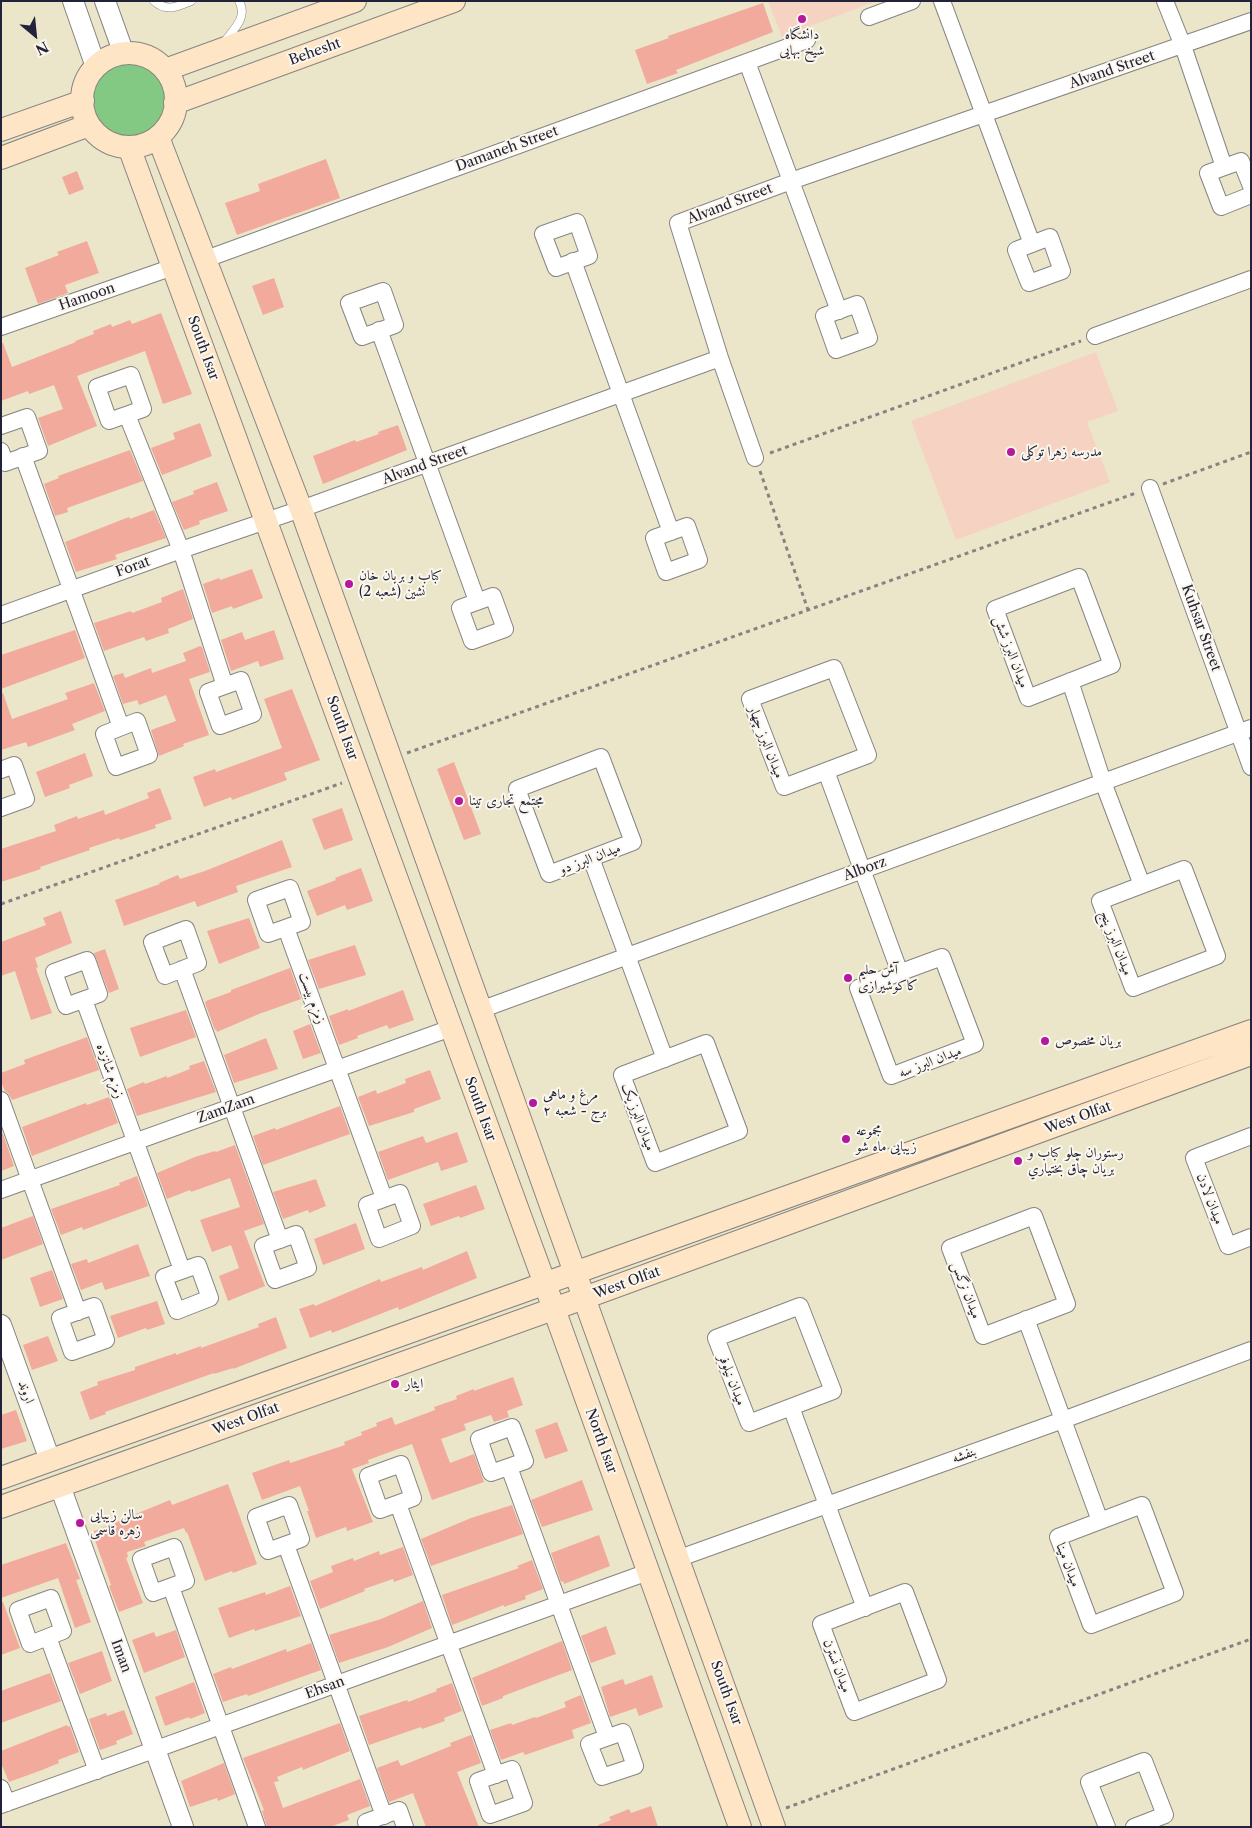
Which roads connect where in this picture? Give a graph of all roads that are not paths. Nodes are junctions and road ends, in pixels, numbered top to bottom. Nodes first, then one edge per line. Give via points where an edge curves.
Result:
1 (72, 1) edge
2 (106, 1) edge
3 (154, 1) edge
4 (191, 1) edge
5 (240, 1) edge
6 (244, 1) edge
7 (355, 1) edge
8 (454, 1) edge
9 (912, 1) edge
10 (942, 1) edge
11 (1165, 1) edge
12 (242, 11) junction
13 (868, 17) dead end
14 (1251, 21) edge
15 (807, 40) dead end
16 (1183, 46) junction
17 (218, 51) junction
18 (124, 54) junction
19 (747, 62) junction
20 (96, 67) junction
21 (165, 70) junction
22 (82, 101) junction
23 (175, 103) junction
24 (983, 114) junction
25 (89, 125) junction
26 (1, 130) edge
27 (158, 137) junction
28 (129, 147) junction
29 (1, 158) edge
30 (1224, 167) junction
31 (791, 180) junction
32 (1251, 186) edge
33 (1251, 196) edge
34 (1032, 244) dead end
35 (206, 260) junction
36 (574, 261) dead end
37 (174, 267) junction
38 (1251, 279) edge
39 (839, 311) dead end
40 (1, 328) edge
41 (380, 330) dead end
42 (1094, 336) road end
43 (720, 358) junction
44 (622, 394) junction
45 (127, 415) dead end
46 (1, 426) edge
47 (1, 451) edge
48 (24, 456) junction
49 (755, 458) road end
50 (428, 464) junction
51 (1150, 488) road end
52 (301, 510) junction
53 (266, 521) junction
54 (671, 532) dead end
55 (180, 550) junction
56 (72, 590) junction
57 (477, 601) dead end
58 (1, 615) edge
59 (1070, 682) junction
60 (225, 686) dead end
61 (121, 727) dead end
62 (1245, 731) edge
63 (1251, 767) edge
64 (1, 770) edge
65 (826, 771) junction
66 (1103, 782) junction
67 (1, 808) edge
68 (591, 858) junction
69 (862, 870) junction
70 (1142, 885) junction
71 (286, 928) dead end
72 (627, 956) junction
73 (182, 969) dead end
74 (900, 973) junction
75 (84, 1000) dead end
76 (480, 1010) junction
77 (451, 1028) junction
78 (1251, 1030) edge
79 (1251, 1054) edge
80 (665, 1059) junction
81 (338, 1069) junction
82 (1, 1100) edge
83 (232, 1107) junction
84 (1251, 1136) edge
85 (135, 1142) junction
86 (30, 1180) junction
87 (1, 1190) edge
88 (384, 1198) dead end
89 (1251, 1237) edge
90 (280, 1240) dead end
91 (182, 1270) dead end
92 (574, 1273) junction
93 (545, 1284) junction
94 (584, 1298) junction
95 (553, 1310) junction
96 (78, 1312) dead end
97 (1026, 1319) junction
98 (1, 1325) edge
99 (1251, 1350) edge
100 (791, 1407) junction
101 (1063, 1420) junction
102 (50, 1460) junction
103 (509, 1467) dead end
104 (1, 1478) edge
105 (60, 1486) junction
106 (398, 1504) dead end
107 (827, 1504) junction
108 (1, 1507) edge
109 (1100, 1521) junction
110 (286, 1545) dead end
111 (677, 1559) junction
112 (648, 1572) junction
113 (171, 1587) dead end
114 (558, 1604) junction
115 (865, 1608) junction
116 (48, 1637) dead end
117 (448, 1644) junction
118 (336, 1684) junction
119 (221, 1726) junction
120 (607, 1738) dead end
121 (155, 1750) junction
122 (97, 1771) junction
123 (496, 1774) dead end
124 (3, 1799) edge
125 (384, 1816) junction
126 (772, 1820) edge
127 (1137, 1826) edge
128 (183, 1827) edge
129 (257, 1827) edge
130 (368, 1827) edge
131 (405, 1827) edge
132 (740, 1827) edge
133 (1107, 1827) edge

1 - 20 street
2 - 18 street
3 - 4 lane via 168,8
5 - 12 lane
6 - 12 lane
7 - 17 main road
8 - 23 main road, Behesht
9 - 13 street
10 - 24 street
11 - 16 street
12 - 17 lane via 238,24
14 - 16 street, Alvand Street
15 - 19 street, Damaneh Street
16 - 24 street, Alvand Street
16 - 30 street
17 - 21 main road
18 - 20 main road via 109,58
18 - 21 main road via 139,54
19 - 31 street
19 - 35 street, Damaneh Street
20 - 22 main road via 87,80
21 - 23 main road via 172,82
22 - 25 main road
22 - 26 main road
23 - 27 main road via 168,126
24 - 31 street, Alvand Street
24 - 34 street
25 - 28 main road via 106,141
25 - 29 main road
27 - 28 main road
27 - 35 main road
28 - 37 main road, South Isar
30 - 32 street via 1242,160
30 - 33 street via 1208,173 1221,206
31 - 39 street
31 - 43 street, Alvand Street via 678,223
35 - 52 main road
36 - 44 street
37 - 40 street, Hamoon
37 - 53 main road, South Isar
38 - 42 street
41 - 50 street
43 - 44 street, Alvand Street
43 - 49 street
44 - 50 street, Alvand Street
44 - 54 street
45 - 55 street
46 - 48 street via 27,417 39,451
47 - 48 street via 6,463
48 - 56 street
50 - 52 street, Alvand Street
50 - 57 street
51 - 62 street, Kuhsar Street
52 - 53 street, Alvand Street
52 - 76 main road
53 - 55 street, Forat
53 - 77 main road, South Isar
55 - 56 street, Forat
55 - 60 street
56 - 58 street, Forat
56 - 61 street
59 - 59 street, میدان البرز شش via 1112,665 1079,577 995,609 1028,698
59 - 66 street
62 - 63 street, Kuhsar Street
62 - 66 street, Alborz
64 - 67 street via 14,765 26,799
65 - 65 street, میدان البرز چهار via 868,755 834,668 750,700 784,787
65 - 69 street
66 - 69 street, Alborz
66 - 70 street
68 - 68 street, میدان البرز دو via 633,842 601,758 517,789 549,874
68 - 72 street
69 - 72 street, Alborz
69 - 74 street
70 - 70 street, میدان البرز پنج via 1100,901 1133,988 1217,956 1184,869
71 - 81 street, زمزم بیست
72 - 76 street, Alborz
72 - 80 street
73 - 83 street
74 - 74 street, میدان البرز سه via 858,988 891,1076 975,1044 942,957
75 - 85 street, زمزم شانزده
76 - 92 main road
77 - 81 street, ZamZam
77 - 93 main road, South Isar
78 - 92 main road, West Olfat
79 - 94 main road, West Olfat
80 - 80 street, میدان البرز یک via 622,1076 655,1163 739,1131 706,1044
81 - 83 street, ZamZam
81 - 88 street, زمزم بیست
82 - 86 street
83 - 85 street, ZamZam
83 - 90 street
84 - 89 street, میدان لادن via 1194,1158 1228,1246
85 - 86 street, ZamZam
85 - 91 street, زمزم شانزده
86 - 87 street, ZamZam
86 - 96 street
92 - 93 main road, West Olfat
92 - 94 main road
93 - 95 main road, South Isar
93 - 102 main road, West Olfat
94 - 95 main road, West Olfat
94 - 111 main road
95 - 105 main road, West Olfat
95 - 112 main road, North Isar
97 - 97 street, میدان نرگس via 1067,1304 1034,1216 950,1248 983,1336
97 - 101 street
98 - 102 street, اروند
99 - 101 street, بنفشه
100 - 100 street, میدان نیلوفر via 833,1391 800,1306 716,1338 749,1423
100 - 107 street
101 - 107 street, بنفشه
101 - 109 street
102 - 104 main road, West Olfat
103 - 114 street
105 - 108 main road, West Olfat
105 - 121 street, Iman
106 - 117 street
107 - 111 street, بنفشه
107 - 115 street
109 - 109 street, میدان مینا via 1058,1537 1091,1625 1175,1593 1142,1505
110 - 118 street
111 - 126 main road, South Isar
112 - 114 street, Ehsan
112 - 132 main road
113 - 119 street
114 - 117 street, Ehsan
114 - 120 street
115 - 115 street, میدان نسترن via 821,1624 854,1712 938,1680 905,1592
116 - 122 street
117 - 118 street, Ehsan
117 - 123 street
118 - 119 street, Ehsan
118 - 125 street
119 - 121 street, Ehsan
119 - 129 street
121 - 122 street, Ehsan
121 - 128 street, Iman
122 - 124 street, Ehsan
125 - 130 street via 366,1822
125 - 131 street via 399,1810
127 - 133 street via 1165,1815 1144,1761 1089,1782

